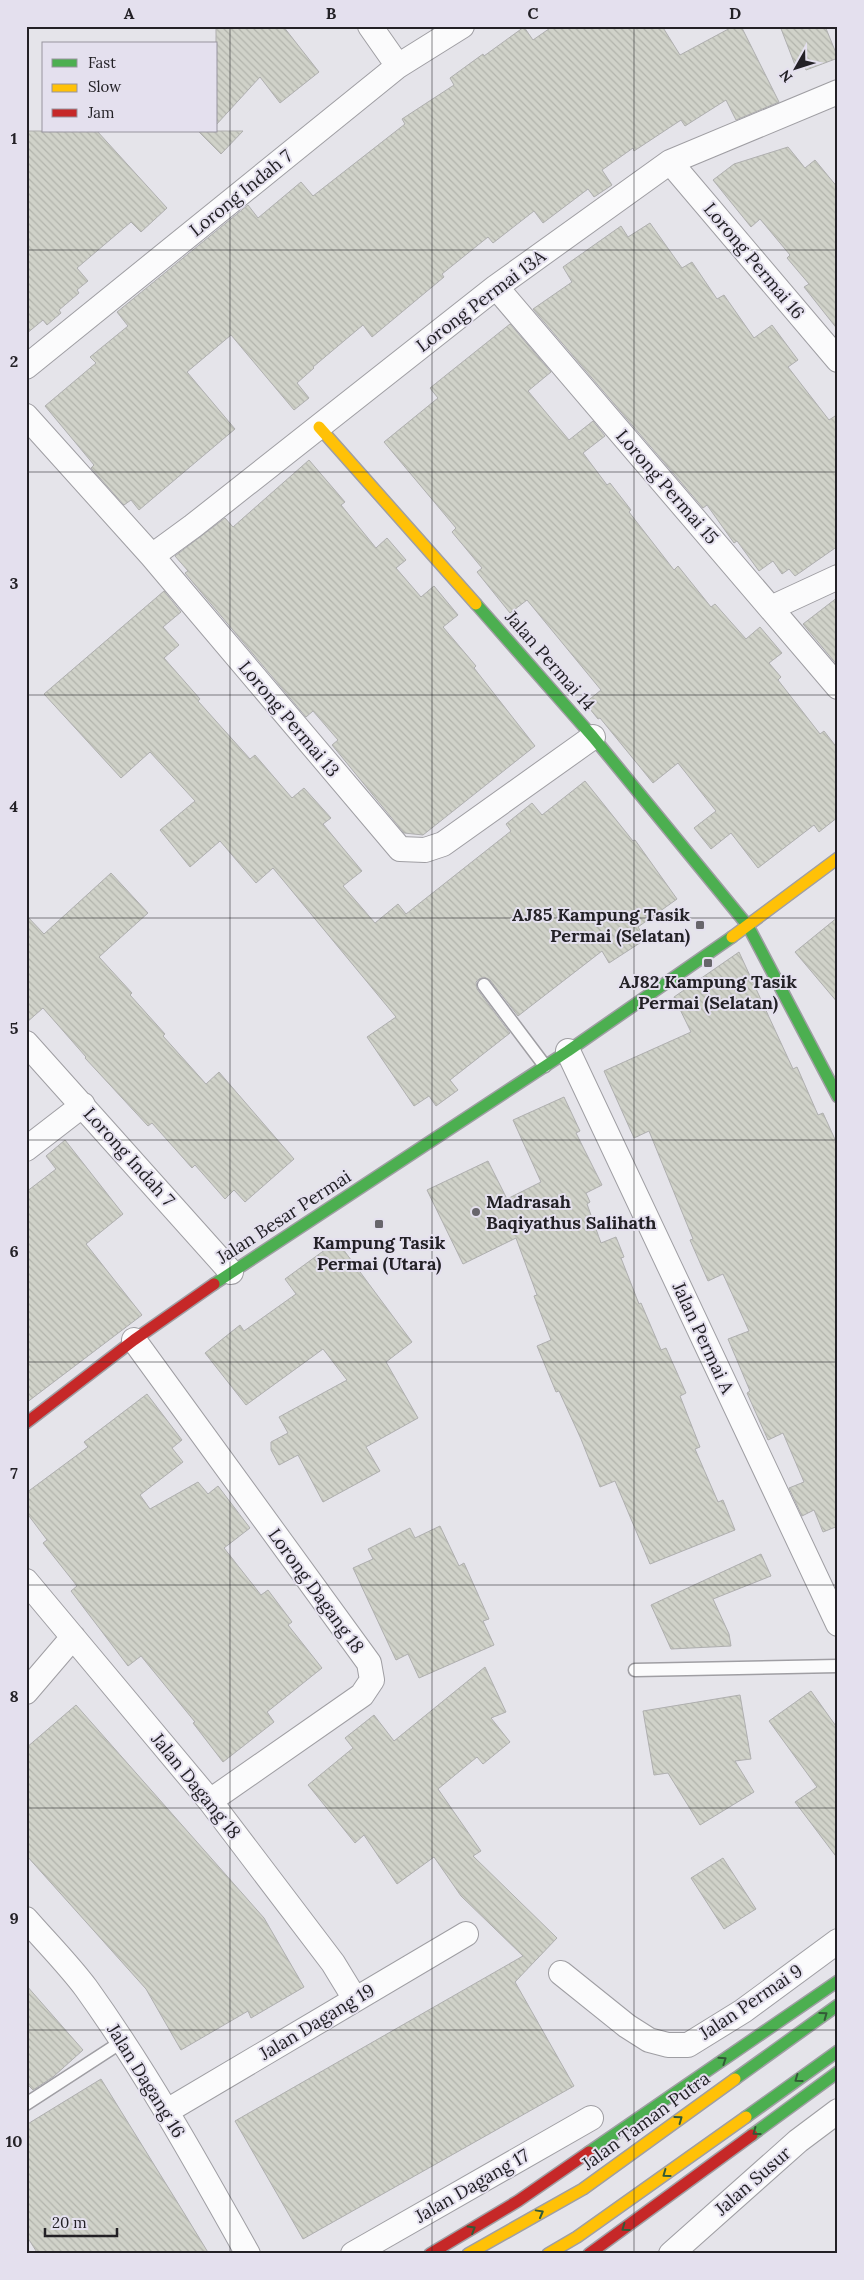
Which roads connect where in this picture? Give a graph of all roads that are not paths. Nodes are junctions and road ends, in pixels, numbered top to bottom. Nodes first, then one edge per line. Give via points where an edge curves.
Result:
1 (370, 26) edge
2 (462, 26) edge
3 (398, 66) junction
4 (838, 92) edge
5 (670, 162) junction
6 (496, 287) junction
7 (838, 360) edge
8 (26, 367) edge
9 (26, 416) edge
10 (318, 427) junction
11 (152, 556) junction
12 (838, 576) edge
13 (771, 608) junction
14 (838, 687) edge
15 (593, 737) junction
16 (838, 858) edge
17 (748, 926) junction
18 (484, 986) dead end
19 (26, 1043) edge
20 (568, 1051) junction
21 (545, 1066) junction
22 (838, 1097) edge
23 (83, 1105) junction
24 (26, 1149) edge
25 (231, 1272) junction
26 (134, 1340) junction
27 (26, 1423) edge
28 (26, 1581) edge
29 (838, 1624) edge
30 (73, 1637) junction
31 (838, 1666) edge
32 (635, 1670) dead end
33 (26, 1692) edge
34 (210, 1801) junction
35 (26, 1919) edge
36 (466, 1934) dead end
37 (838, 1941) edge
38 (561, 1973) dead end
39 (838, 1981) edge
40 (355, 1999) junction
41 (838, 2005) edge
42 (122, 2042) junction
43 (838, 2051) edge
44 (838, 2072) edge
45 (26, 2104) edge
46 (838, 2110) edge
47 (167, 2111) junction
48 (591, 2118) dead end
49 (248, 2254) edge
50 (352, 2254) edge
51 (430, 2254) edge
52 (468, 2254) edge
53 (548, 2254) edge
54 (589, 2254) edge
55 (671, 2254) edge

1 - 3 street
2 - 3 street, Lorong Indah 7
3 - 8 street, Lorong Indah 7
4 - 5 street, Lorong Permai 13A
5 - 6 street, Lorong Permai 13A
5 - 7 street, Lorong Permai 16
6 - 10 street, Lorong Permai 13A
6 - 13 street, Lorong Permai 15
9 - 11 street, Lorong Permai 13
10 - 11 street, Lorong Permai 13A
10 - 15 main road, Jalan Permai 14
11 - 15 street, Lorong Permai 13 via 400,849 425,850 443,844
12 - 13 street
13 - 14 street, Lorong Permai 15
15 - 17 main road, Jalan Permai 14
16 - 17 main road, Jalan Besar Permai
17 - 20 main road, Jalan Besar Permai
17 - 22 main road, Jalan Permai 14
18 - 21 lane
19 - 23 street, Lorong Indah 7
20 - 21 main road, Jalan Besar Permai
20 - 29 street, Jalan Permai A
21 - 25 main road, Jalan Besar Permai
23 - 24 street
23 - 25 street, Lorong Indah 7
25 - 26 main road, Jalan Besar Permai
26 - 27 main road, Jalan Besar Permai
26 - 34 street, Lorong Dagang 18 via 369,1663 372,1680 362,1695
28 - 30 street, Jalan Dagang 18
30 - 33 street
30 - 34 street, Jalan Dagang 18
31 - 32 lane
34 - 40 street, Jalan Dagang 18 via 333,1963
35 - 42 street, Jalan Dagang 16 via 84,1987
36 - 40 street, Jalan Dagang 19
37 - 38 street, Jalan Permai 9 via 743,2011 688,2045 668,2045 649,2040
51 -> 39 main road via 518,2201
40 - 47 street, Jalan Dagang 19
52 -> 41 main road, Jalan Taman Putra via 583,2189
42 - 45 lane
42 - 47 street, Jalan Dagang 16
43 -> 53 main road via 577,2237
44 -> 54 main road
46 - 55 street, Jalan Susur via 798,2141
47 - 49 street, Jalan Dagang 16
48 - 50 street, Jalan Dagang 17

